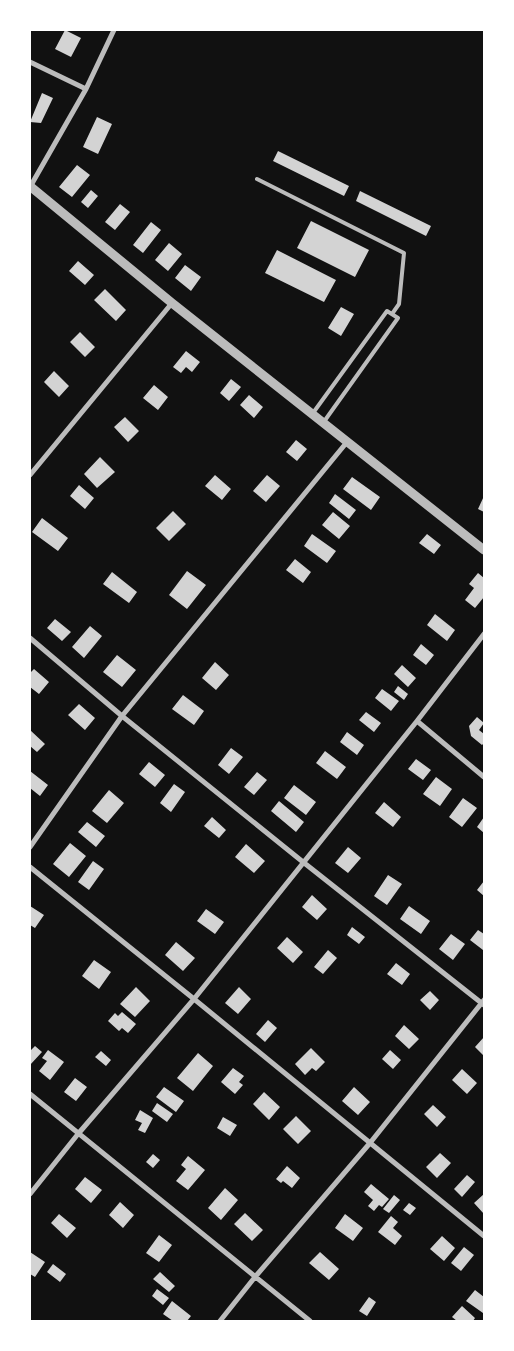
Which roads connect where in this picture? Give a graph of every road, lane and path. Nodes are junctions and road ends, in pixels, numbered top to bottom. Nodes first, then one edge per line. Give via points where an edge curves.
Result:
1 (114, 30) edge
2 (30, 62) edge
3 (86, 89) junction
4 (257, 179) dead end
5 (30, 187) edge
6 (172, 302) junction
7 (392, 314) junction
8 (312, 415) junction
9 (323, 423) junction
10 (347, 442) junction
11 (30, 475) edge
12 (484, 550) edge
13 (484, 634) edge
14 (30, 638) edge
15 (122, 716) junction
16 (417, 721) junction
17 (484, 777) edge
18 (30, 847) edge
19 (303, 862) junction
20 (30, 867) edge
21 (194, 998) junction
22 (483, 1002) edge
23 (30, 1094) edge
24 (78, 1134) junction
25 (370, 1143) junction
26 (30, 1194) edge
27 (484, 1236) edge
28 (255, 1277) junction
29 (220, 1321) edge
30 (310, 1321) edge

1 - 3 street
2 - 3 street
3 - 5 street
4 - 7 lane via 404,253 399,304
5 - 6 street
6 - 8 street
6 - 11 street
7 - 8 lane via 387,311
7 - 9 lane via 398,318
8 - 9 street
9 - 10 street
10 - 12 street
10 - 15 street
13 - 16 street
14 - 15 street
15 - 18 street
15 - 19 street
16 - 17 street
16 - 19 street
19 - 21 street
19 - 22 street
20 - 21 street
21 - 24 street
21 - 25 street
22 - 25 street
23 - 24 street
24 - 26 street
24 - 28 street
25 - 27 street
25 - 28 street
28 - 29 street
28 - 30 street

